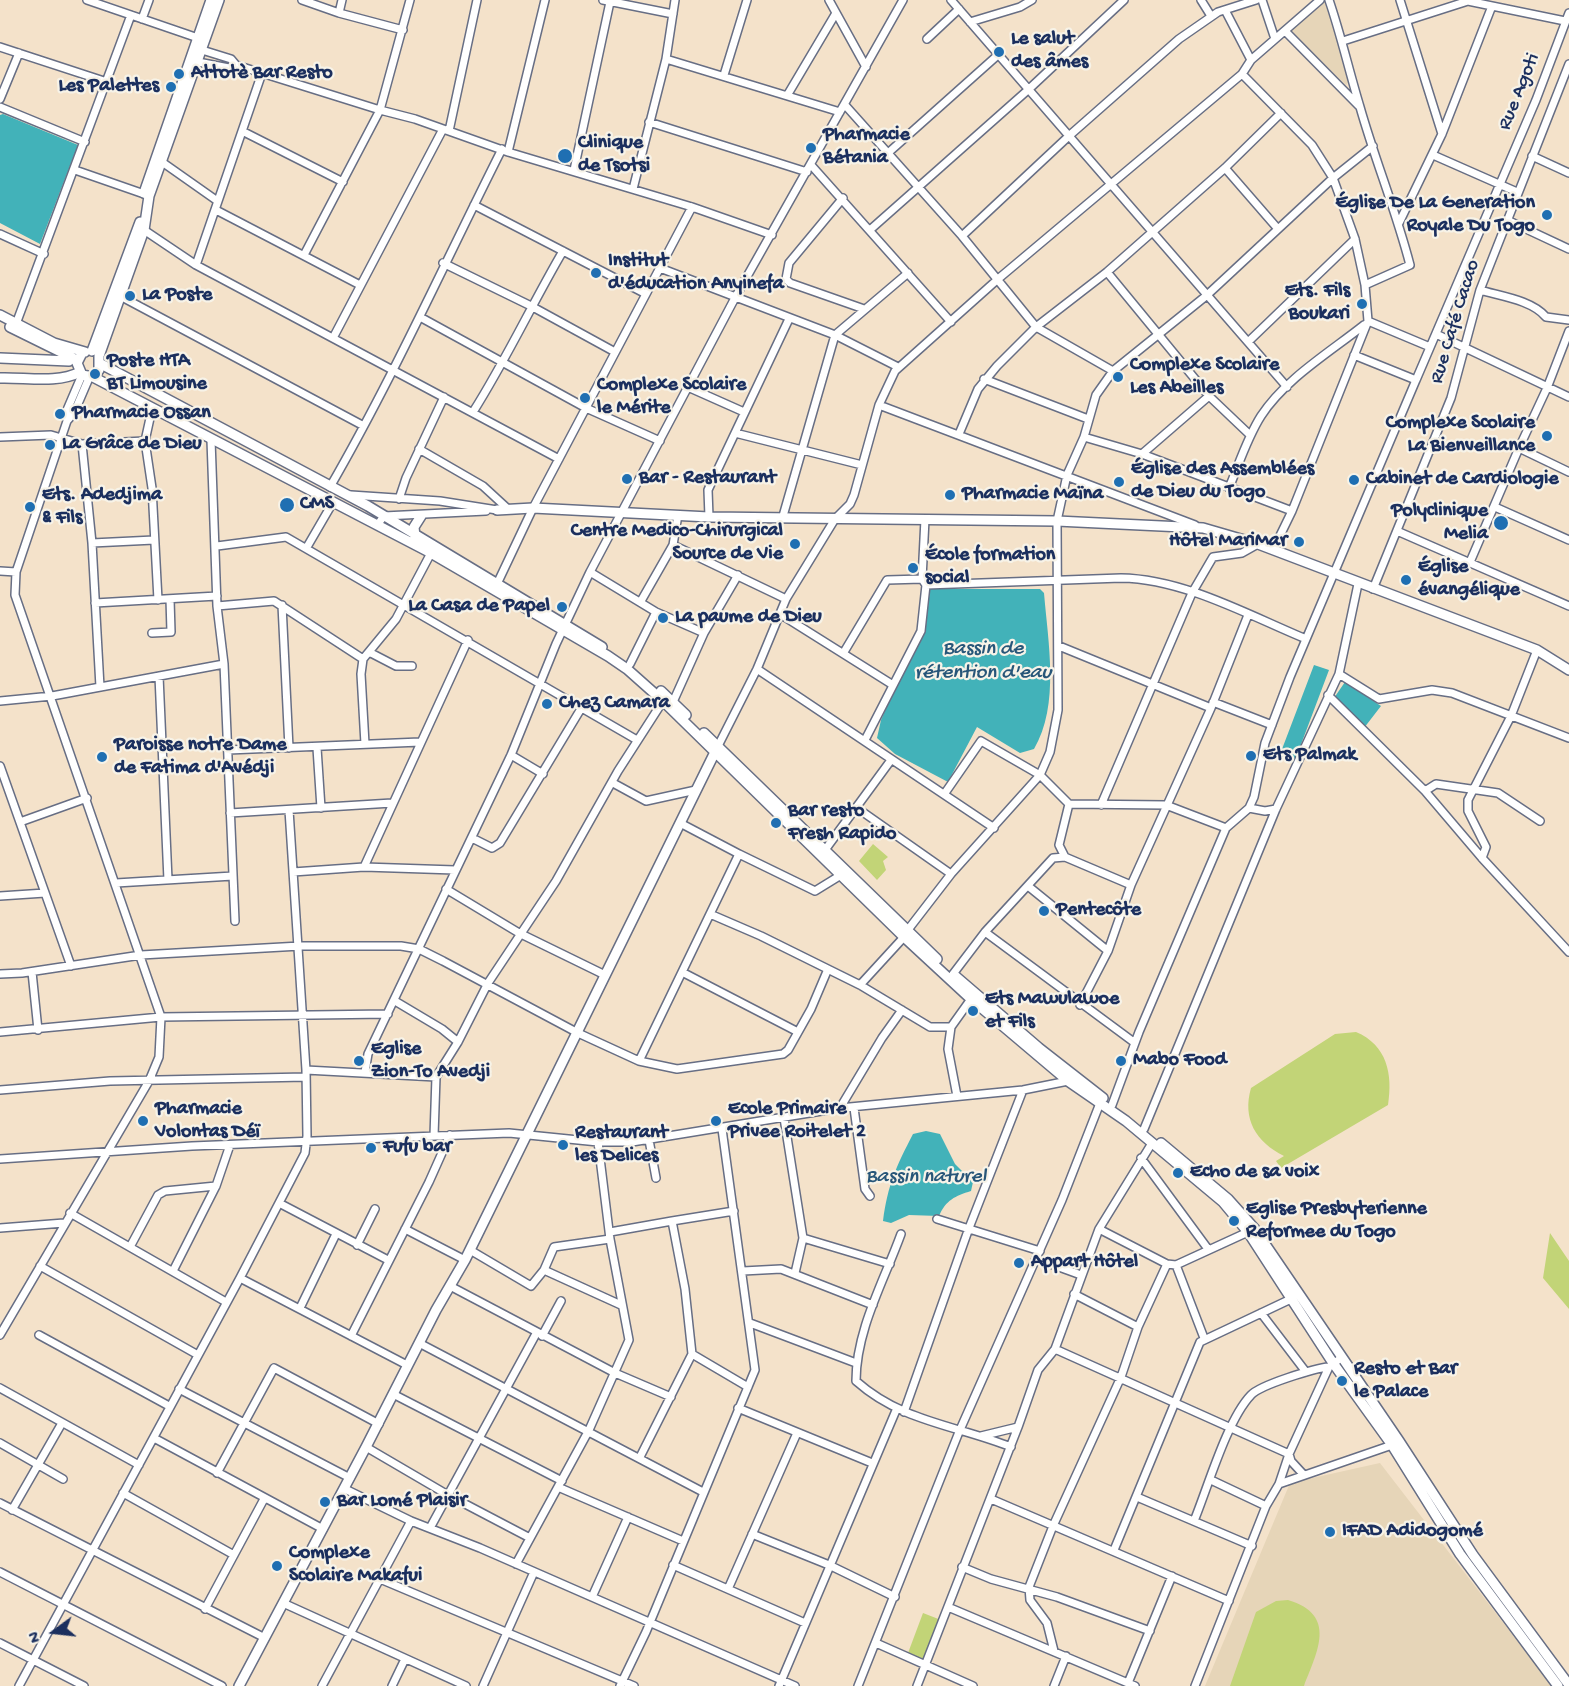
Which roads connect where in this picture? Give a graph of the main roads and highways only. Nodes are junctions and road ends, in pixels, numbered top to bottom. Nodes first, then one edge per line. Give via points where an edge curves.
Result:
1 (211, 0) edge
2 (219, 0) edge
3 (146, 195) junction
4 (0, 315) edge
5 (0, 322) edge
6 (38, 342) junction
7 (0, 358) edge
8 (36, 358) junction
9 (87, 365) junction
10 (0, 378) edge
11 (497, 510) road end
12 (421, 516) road end
13 (381, 520) junction
14 (415, 537) junction
15 (564, 628) junction
16 (1569, 670) edge
17 (716, 749) junction
18 (905, 934) junction
19 (1100, 1100) junction
20 (1334, 1362) junction
21 (1396, 1443) junction
22 (1569, 1685) edge
23 (239, 1686) edge
24 (1558, 1686) edge

1 - 3 main road
2 - 3 main road via 162,162
3 - 9 main road via 139,227
3 - 9 main road via 144,230 122,297
4 - 9 main road
5 - 6 main road
6 - 8 main road via 40,353
6 - 9 main road
7 - 8 main road
8 - 9 main road
9 - 10 main road via 62,377
9 - 13 main road via 368,506
9 - 13 main road via 152,410 332,504
11 - 16 main road via 1058,521 1203,528 1258,544 1537,650
12 - 14 main road via 414,528
13 - 14 main road
13 - 15 main road via 431,553
14 - 15 main road via 498,584
15 - 17 main road via 627,669
15 - 17 main road via 630,664 674,702
17 - 18 main road
17 - 18 main road via 825,850
17 - 23 main road via 471,1250 418,1342 345,1489
18 - 19 main road
18 - 19 main road via 971,999 1068,1081
19 - 20 main road via 1223,1202 1248,1232
19 - 20 main road via 1112,1105 1228,1199 1254,1228
20 - 21 main road
21 - 22 main road
21 - 24 main road via 1460,1554

